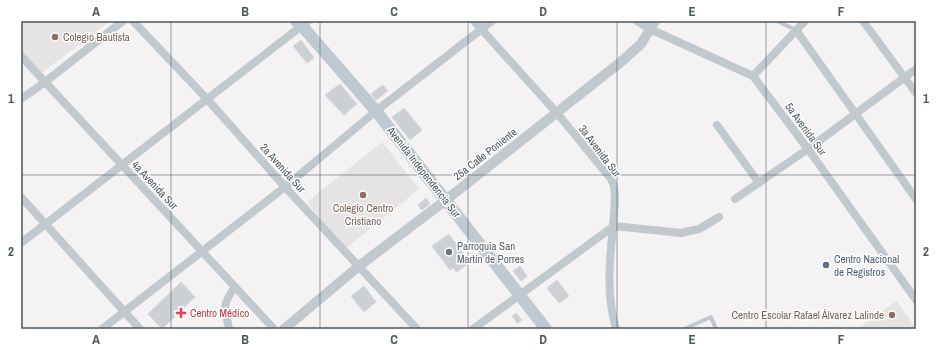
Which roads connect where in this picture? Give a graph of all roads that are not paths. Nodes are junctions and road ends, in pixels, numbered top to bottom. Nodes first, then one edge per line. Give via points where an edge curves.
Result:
1 (123, 21) edge
2 (133, 21) edge
3 (474, 21) edge
4 (492, 21) edge
5 (637, 21) edge
6 (777, 21) edge
7 (805, 21) edge
8 (863, 21) edge
9 (302, 22) edge
10 (652, 25) edge
11 (481, 29) junction
12 (796, 30) junction
13 (21, 56) edge
14 (916, 69) edge
15 (754, 76) junction
16 (904, 78) junction
17 (45, 82) junction
18 (916, 93) edge
19 (21, 99) edge
20 (207, 99) junction
21 (376, 111) junction
22 (557, 113) junction
23 (856, 114) junction
24 (717, 125) dead end
25 (808, 149) junction
26 (122, 165) junction
27 (759, 183) junction
28 (285, 187) junction
29 (21, 197) edge
30 (736, 199) dead end
31 (916, 199) edge
32 (446, 200) junction
33 (719, 217) dead end
34 (46, 224) junction
35 (614, 226) junction
36 (21, 243) edge
37 (202, 252) junction
38 (359, 266) junction
39 (235, 287) junction
40 (520, 294) junction
41 (916, 300) edge
42 (124, 312) junction
43 (102, 329) edge
44 (140, 329) edge
45 (229, 329) edge
46 (274, 329) edge
47 (284, 329) edge
48 (417, 329) edge
49 (473, 329) edge
50 (546, 329) edge
51 (616, 329) edge
52 (684, 329) edge
53 (716, 329) edge

1 - 17 street
2 - 20 street, 2a Avenida Sur
3 - 11 street, 3a Avenida Sur
4 - 11 street
5 - 10 street, 5a Avenida Sur
6 - 12 lane
7 - 12 street
8 - 16 street
9 - 20 street
9 - 21 main road, Avenida Independencia Sur
10 - 15 street, 5a Avenida Sur
10 - 22 street, 25a Calle Poniente via 634,51
11 - 21 street
11 - 22 street, 3a Avenida Sur
12 - 15 street
12 - 23 street
13 - 17 street, 4a Avenida Sur
14 - 16 street
15 - 25 street, 5a Avenida Sur
16 - 18 street
16 - 23 street
17 - 19 street
17 - 26 street, 4a Avenida Sur
20 - 26 street
20 - 28 street, 2a Avenida Sur
21 - 28 street
21 - 32 main road, Avenida Independencia Sur
22 - 32 street, 25a Calle Poniente
22 - 35 street, 3a Avenida Sur via 611,180 615,198
23 - 25 street
23 - 31 street
24 - 27 street
25 - 27 street
25 - 41 street, 5a Avenida Sur
26 - 34 street
26 - 37 street, 4a Avenida Sur
27 - 30 street
28 - 37 street
28 - 38 street, 2a Avenida Sur
29 - 34 street
32 - 38 street, 25a Calle Poniente
32 - 40 main road, Avenida Independencia Sur
33 - 35 street via 699,230 681,232
34 - 36 street
34 - 42 street
35 - 40 street
35 - 51 street, 3a Avenida Sur via 609,292
37 - 39 street, 4a Avenida Sur
37 - 42 street
38 - 47 street, 25a Calle Poniente
38 - 48 street, 2a Avenida Sur
39 - 45 street via 225,304
39 - 46 street, 4a Avenida Sur
40 - 49 street
40 - 50 main road, Avenida Independencia Sur
42 - 43 street
42 - 44 street
52 - 53 lane via 711,317

